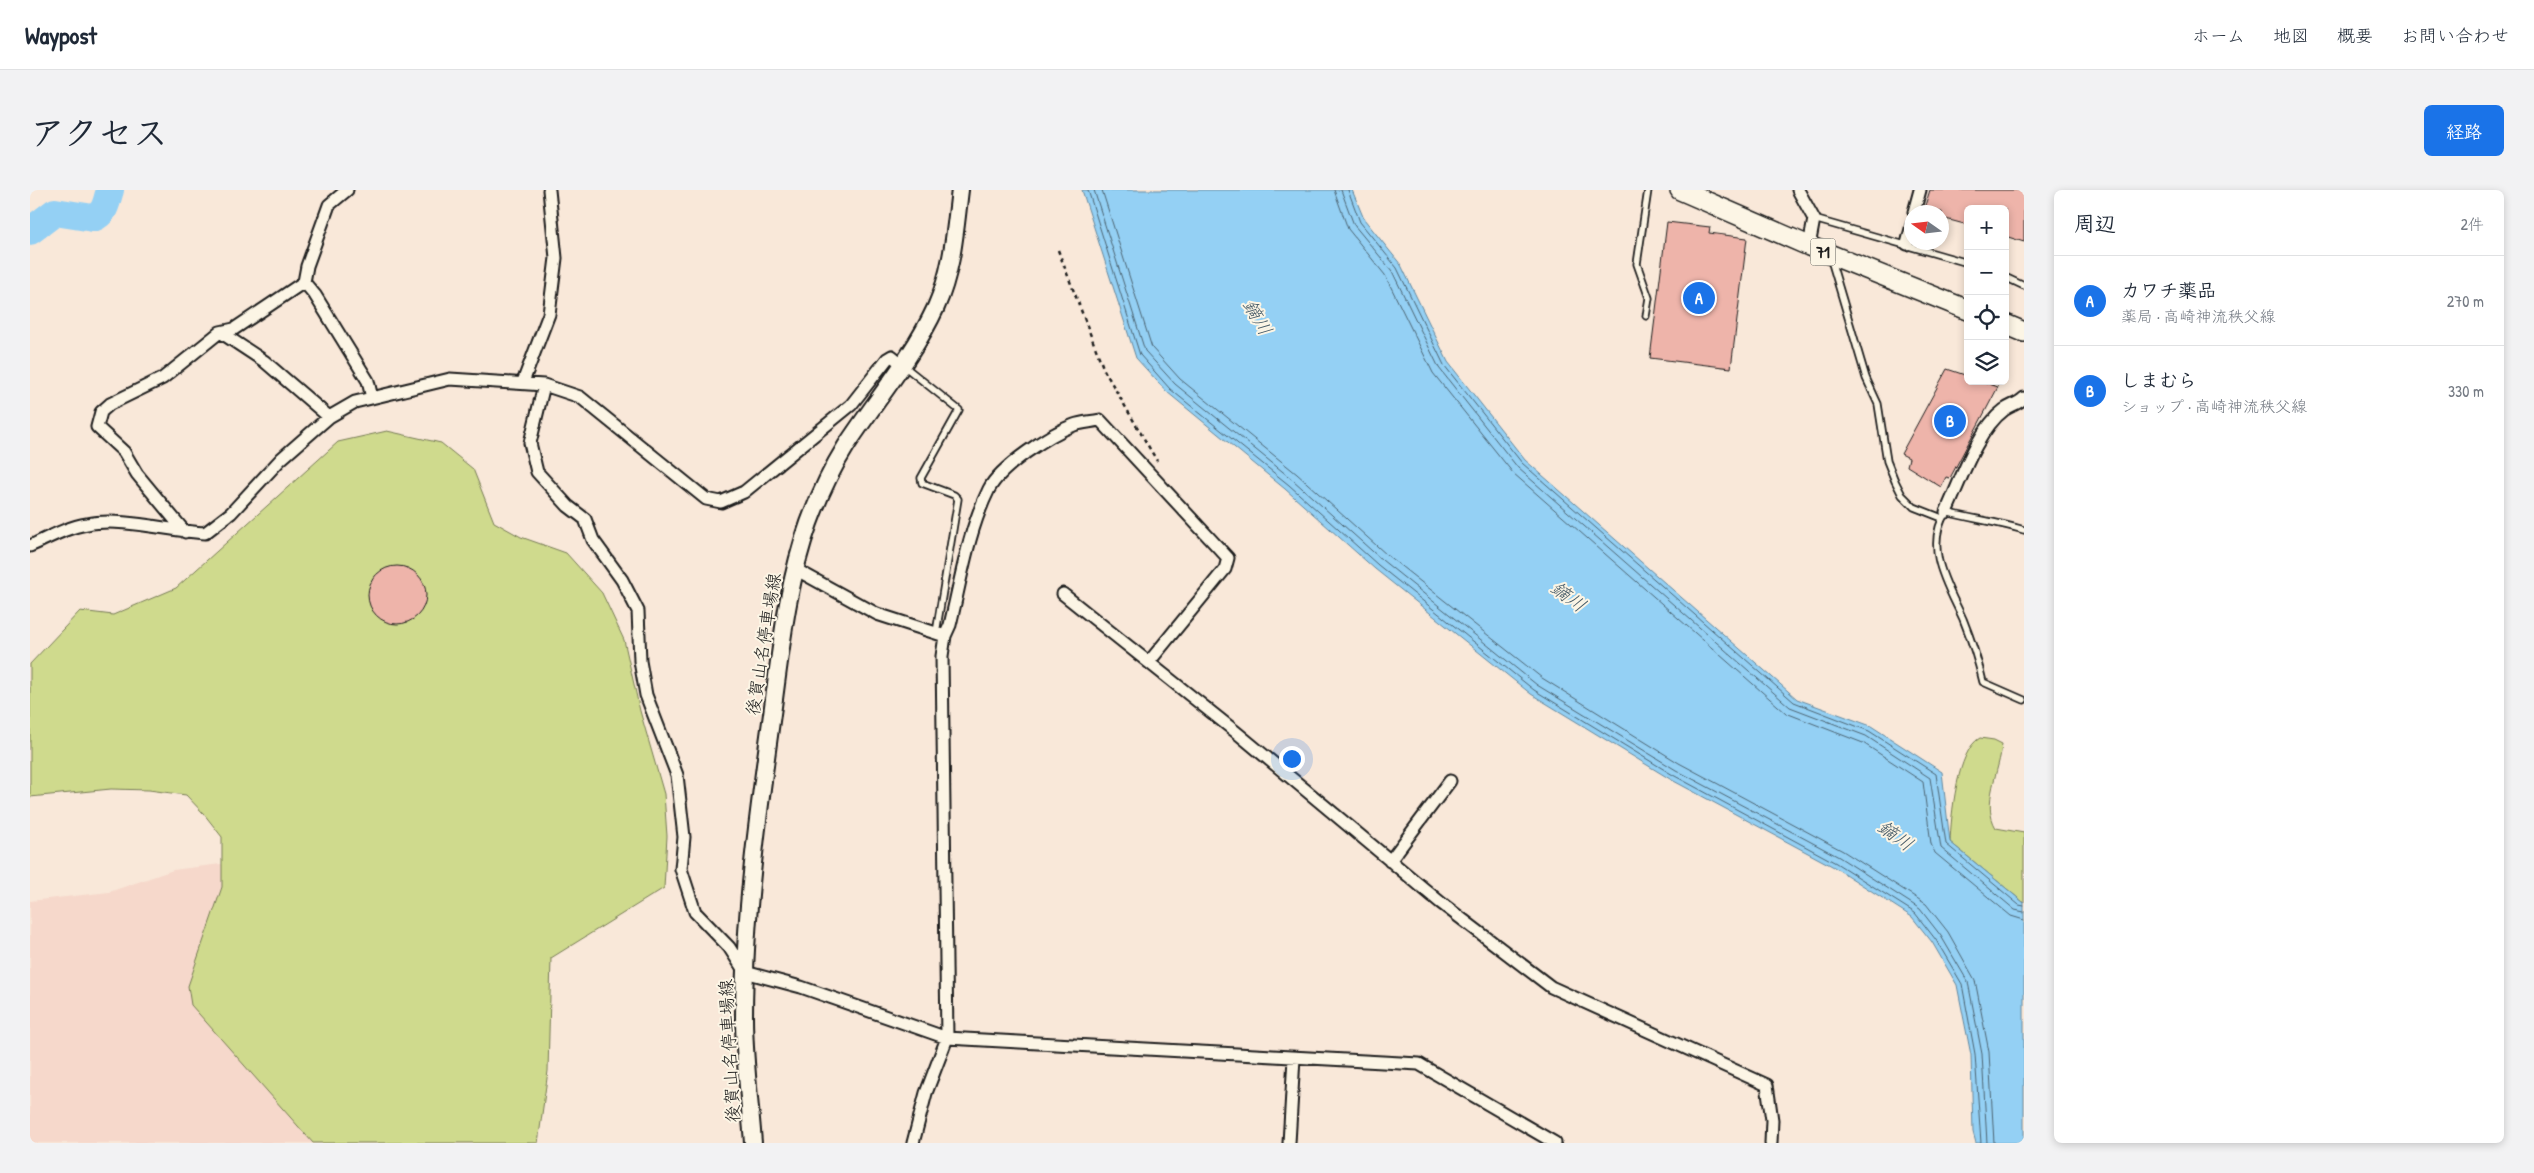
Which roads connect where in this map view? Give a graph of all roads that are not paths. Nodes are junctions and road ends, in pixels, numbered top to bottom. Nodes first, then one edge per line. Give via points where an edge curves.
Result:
1 (347, 190) edge
2 (549, 190) edge
3 (960, 190) edge
4 (1648, 190) edge
5 (1680, 190) edge
6 (1798, 190) edge
7 (1920, 190) edge
8 (1701, 194) edge
9 (1916, 205) edge
10 (1814, 218) junction
11 (1904, 243) edge
12 (1809, 246) junction
13 (1925, 250) edge
14 (1831, 256) junction
15 (1964, 263) edge
16 (2009, 279) edge
17 (304, 282) junction
18 (2024, 286) edge
19 (1964, 308) edge
20 (1646, 316) dead end
21 (2009, 326) edge
22 (220, 332) junction
23 (2024, 332) edge
24 (903, 365) junction
25 (523, 382) junction
26 (544, 385) junction
27 (372, 398) junction
28 (2024, 398) edge
29 (329, 417) junction
30 (1944, 515) junction
31 (2024, 530) edge
32 (185, 532) junction
33 (30, 546) edge
34 (795, 569) junction
35 (1063, 594) dead end
36 (941, 634) junction
37 (1149, 662) junction
38 (2024, 700) edge
39 (1450, 782) dead end
40 (1390, 861) junction
41 (745, 972) junction
42 (947, 1038) junction
43 (1294, 1058) junction
44 (753, 1143) edge
45 (913, 1143) edge
46 (1289, 1143) edge
47 (1555, 1143) edge
48 (1771, 1143) edge

1 - 17 street via 329,205
2 - 25 street via 556,258 552,295 549,314
3 - 24 main road, 後賀山名停車場線 via 957,228 942,292
4 - 20 lane via 1637,264 1649,298
5 - 8 main road, 71
6 - 10 street
7 - 9 street
8 - 12 main road, 71
10 - 11 lane
10 - 12 street
12 - 14 main road, 71
13 - 15 lane
14 - 19 main road, 71
14 - 30 lane via 1866,378 1878,404 1887,461 1895,482 1914,507
16 - 18 lane
17 - 22 street via 234,329
17 - 27 street via 368,381
21 - 23 main road
22 - 29 street via 264,360
22 - 32 street via 163,378 110,404 101,412 97,427 124,452 137,474
24 - 26 street via 892,356 887,359 851,404 744,492 721,502 706,500 580,397
24 - 34 main road, 後賀山名停車場線 via 846,447 826,483
24 - 36 lane via 959,410 921,478 922,483 958,499
25 - 26 street
25 - 27 street via 450,379
26 - 41 street via 530,443 537,472 568,506 585,519 593,540 622,580 638,611 640,661 646,695 677,775 684,837 681,869 695,912 729,947
27 - 29 street via 355,402
28 - 30 street via 2017,405 2005,409 1982,436
29 - 32 street via 280,459 231,513 205,533
30 - 31 lane via 1996,521
30 - 38 lane via 1937,542 1939,569 1975,650 1983,682
32 - 33 street via 106,522 86,524
34 - 36 street via 877,614
34 - 41 main road, 後賀山名停車場線 via 785,617 764,772 752,870
35 - 37 street
36 - 37 street via 950,625 975,524 990,487 1013,462 1044,441 1074,425 1100,420 1228,558 1225,570
36 - 42 street
37 - 40 street
39 - 40 street
40 - 48 street via 1551,987 1767,1085 1772,1120
41 - 42 street via 801,987
41 - 44 main road, 後賀山名停車場線 via 744,1022
42 - 43 street
42 - 45 street via 926,1093
43 - 46 street
43 - 47 street via 1419,1064

